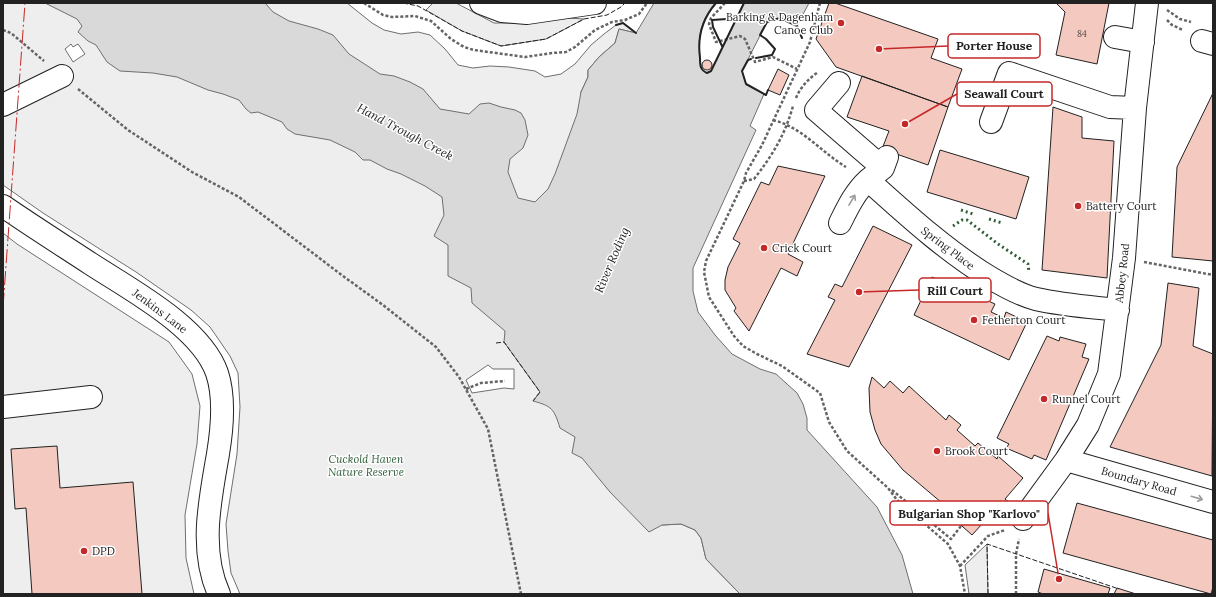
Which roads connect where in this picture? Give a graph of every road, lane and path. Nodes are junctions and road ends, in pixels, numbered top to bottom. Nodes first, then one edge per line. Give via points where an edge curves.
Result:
1 (481, 3) edge
2 (595, 3) edge
3 (725, 3) edge
4 (820, 3) edge
5 (1158, 8) edge
6 (3, 30) edge
7 (1203, 36) edge
8 (1115, 37) dead end
9 (1143, 42) junction
10 (797, 69) junction
11 (819, 72) dead end
12 (62, 76) junction
13 (839, 83) dead end
14 (3, 105) edge
15 (1135, 108) junction
16 (773, 120) junction
17 (991, 122) dead end
18 (788, 125) junction
19 (838, 162) dead end
20 (879, 168) junction
21 (744, 181) junction
22 (3, 206) edge
23 (840, 223) dead end
24 (1149, 263) dead end
25 (1213, 275) edge
26 (1118, 310) junction
27 (505, 381) dead end
28 (466, 389) junction
29 (91, 397) dead end
30 (3, 407) edge
31 (1066, 460) junction
32 (888, 488) junction
33 (1213, 502) edge
34 (1023, 519) joint
35 (961, 526) dead end
36 (988, 536) dead end
37 (960, 566) junction
38 (219, 594) edge
39 (521, 594) edge
40 (965, 594) edge
41 (1016, 594) edge

1 - 2 street via 502,11 527,13
3 - 10 path via 711,18 709,24 716,42 740,36 745,39 755,62 773,57
4 - 10 path via 810,42
5 - 7 path via 1172,14
5 - 7 path via 1172,25
5 - 9 street, Abbey Road
6 - 12 path via 11,33
8 - 9 street
9 - 15 street, Abbey Road
10 - 16 path
11 - 18 path via 799,92
12 - 14 street
12 - 28 path via 128,130 192,172 239,197 383,304 436,347
13 - 20 street, Spring Place via 816,110
15 - 17 street via 1110,107 1009,73
15 - 26 street, Abbey Road
16 - 18 path
16 - 21 path
18 - 19 path
18 - 21 path via 768,162 754,179
23 -> 20 street via 852,199
20 - 26 street, Spring Place via 920,228 969,265 1006,287 1035,299
21 - 32 path via 706,261 704,272 709,297 742,346 782,366 820,394 829,422 847,451
22 - 38 street, Jenkins Lane via 140,295 182,325 204,348 217,373 222,403 221,438 208,527 209,557
24 - 25 path
26 - 31 street, Abbey Road via 1109,374 1088,425
27 - 28 path via 481,383
28 - 39 path via 488,429
29 - 30 street
31 -> 33 street, Boundary Road
31 - 34 street, Abbey Road
32 - 35 path via 951,539
32 - 37 path via 897,500 948,544
34 - 41 path via 1016,554
36 - 37 path
37 - 40 path

